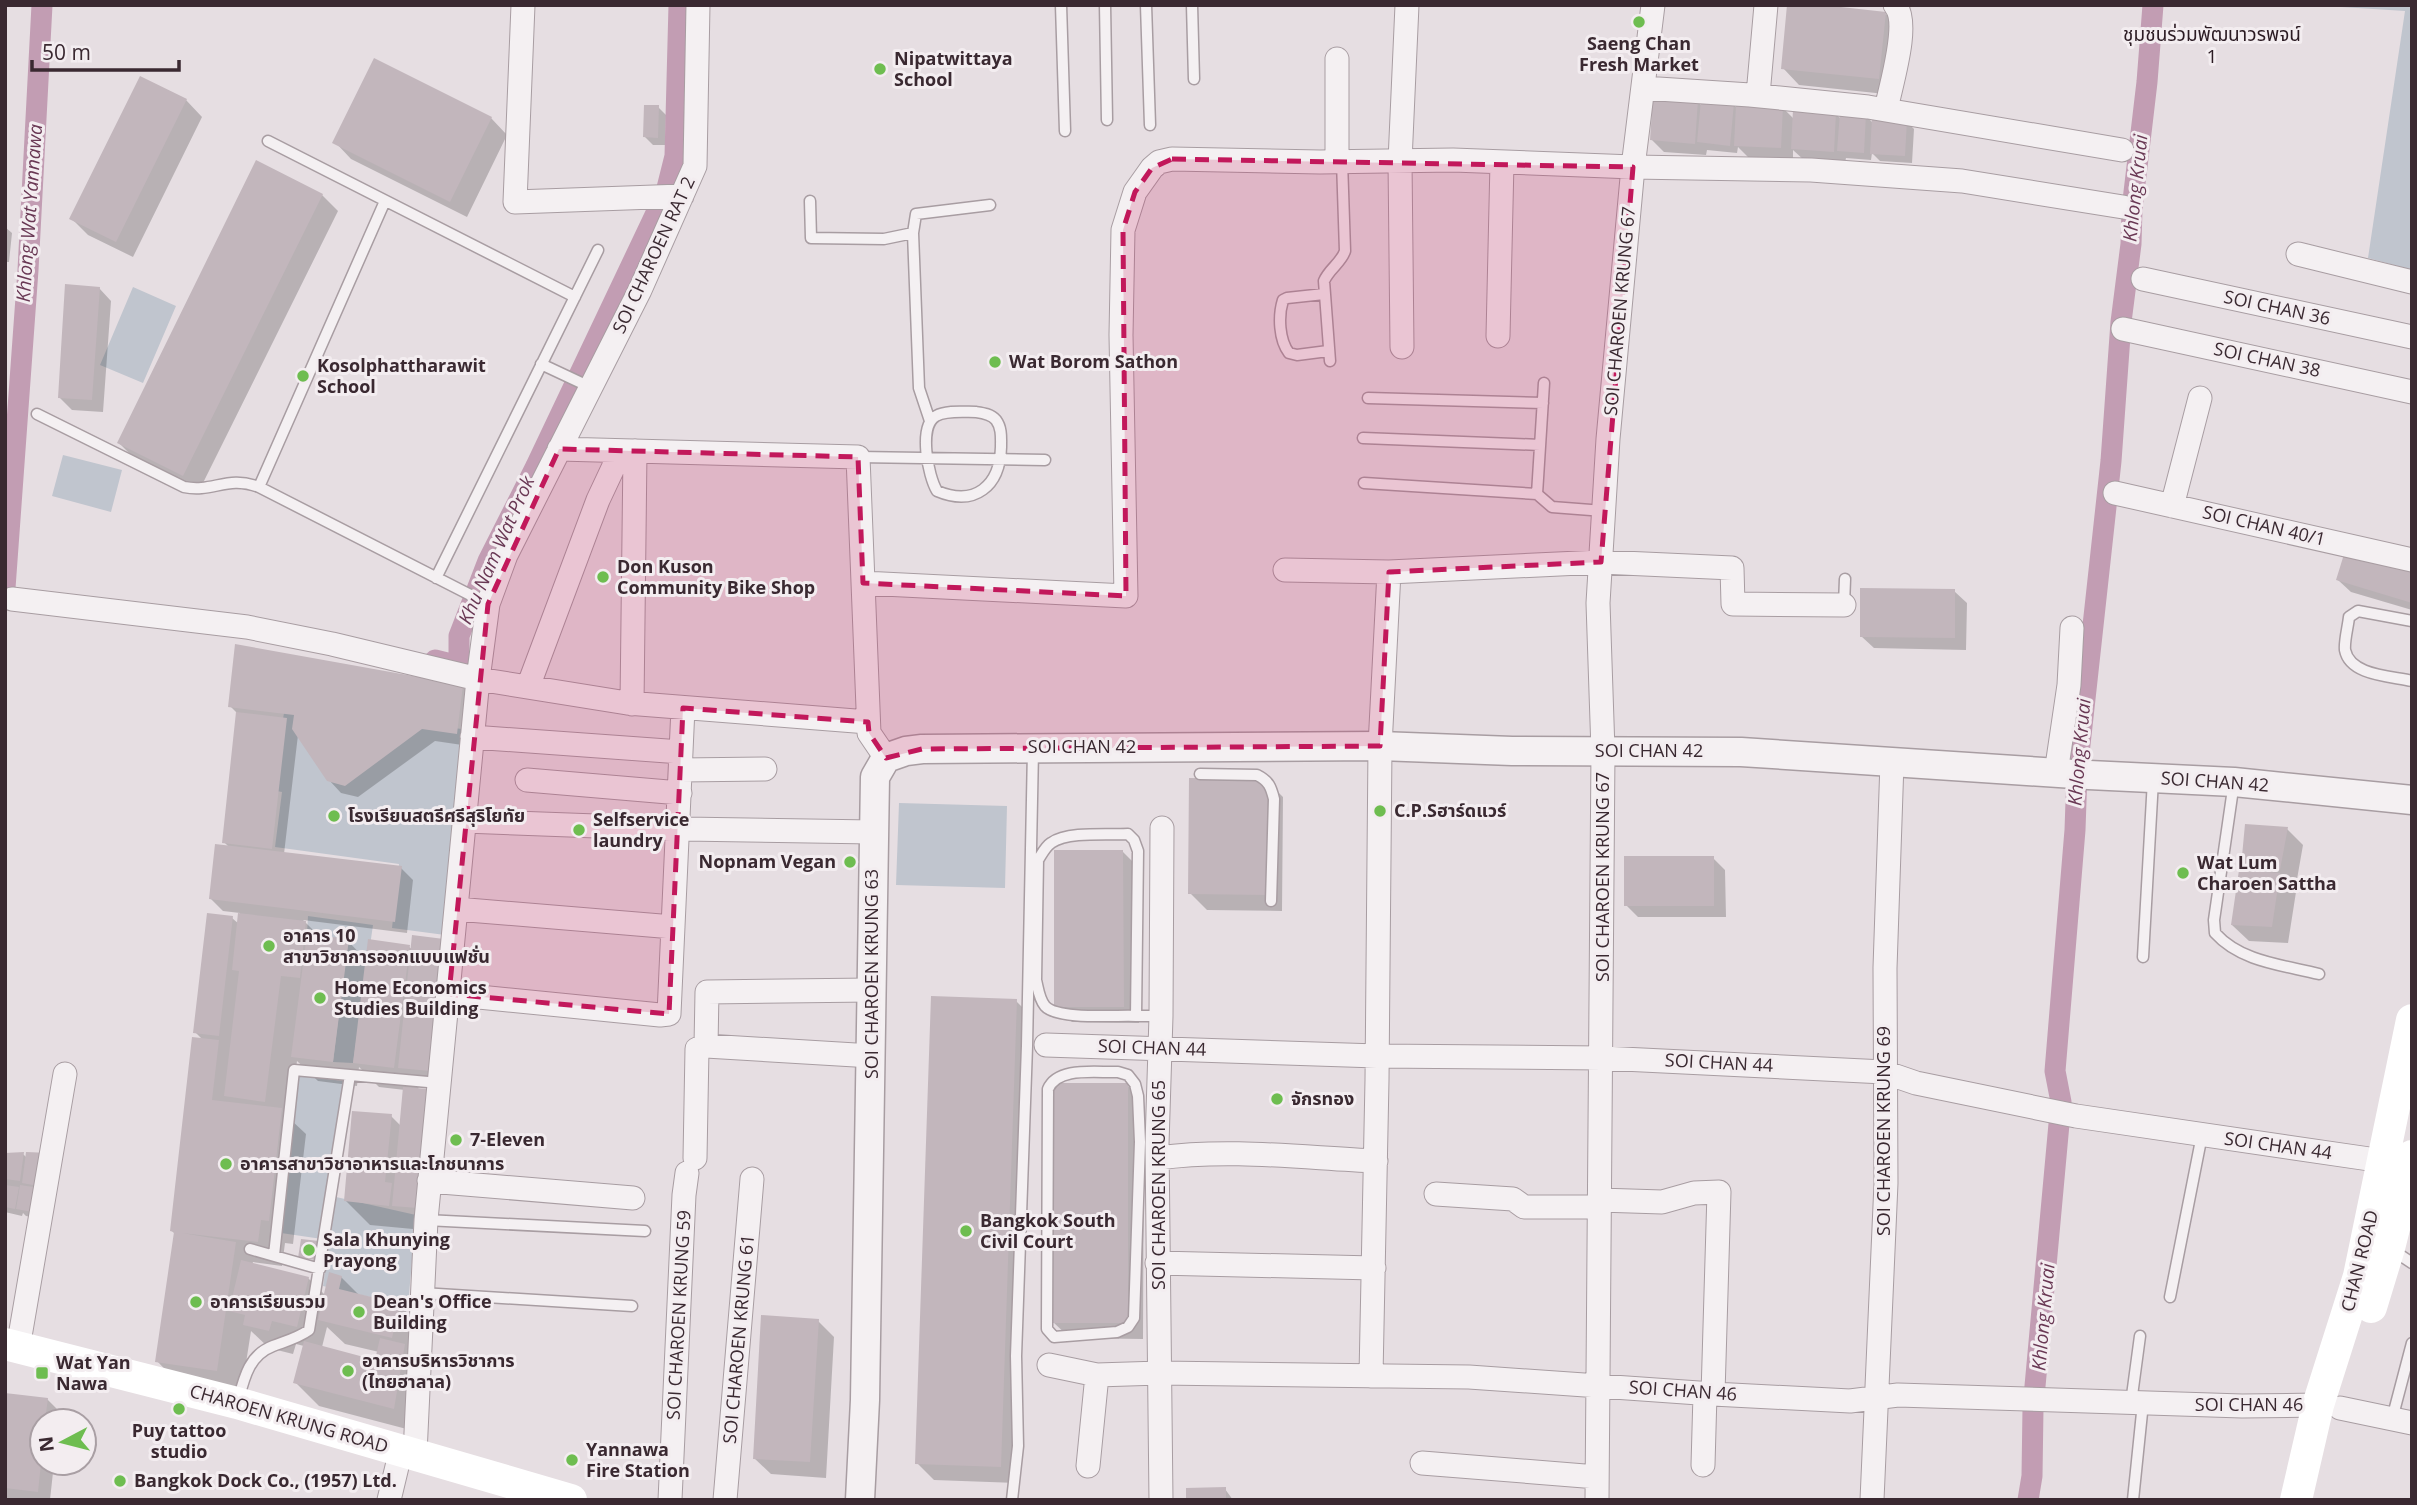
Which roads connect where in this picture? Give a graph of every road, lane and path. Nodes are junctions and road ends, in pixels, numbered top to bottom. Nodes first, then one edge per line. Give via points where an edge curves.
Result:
1 (523, 5) edge
2 (698, 5) edge
3 (1061, 5) edge
4 (1105, 5) edge
5 (1146, 5) edge
6 (1192, 5) edge
7 (1407, 5) edge
8 (1653, 5) edge
9 (1766, 5) edge
10 (1895, 5) edge
11 (1337, 59) dead end
12 (1194, 79) dead end
13 (1643, 88) junction
14 (1758, 95) junction
15 (1886, 110) junction
16 (1107, 120) dead end
17 (1150, 125) dead end
18 (1065, 131) dead end
19 (268, 141) dead end
20 (2122, 150) dead end
21 (1339, 161) junction
22 (1400, 161) junction
23 (1502, 162) junction
24 (1633, 167) junction
25 (669, 196) junction
26 (385, 201) junction
27 (810, 201) dead end
28 (990, 205) dead end
29 (2123, 207) dead end
30 (913, 233) junction
31 (598, 250) dead end
32 (2298, 254) dead end
33 (2143, 279) dead end
34 (2412, 282) edge
35 (1324, 294) junction
36 (575, 297) junction
37 (2123, 329) dead end
38 (1498, 336) dead end
39 (2412, 337) edge
40 (1402, 346) dead end
41 (541, 364) junction
42 (581, 382) junction
43 (1545, 383) dead end
44 (2412, 392) edge
45 (1368, 398) dead end
46 (2200, 398) dead end
47 (1543, 403) junction
48 (37, 414) dead end
49 (930, 421) junction
50 (1363, 438) dead end
51 (1540, 444) junction
52 (559, 449) junction
53 (628, 451) junction
54 (858, 457) junction
55 (927, 458) junction
56 (1000, 459) junction
57 (1045, 460) dead end
58 (1364, 483) dead end
59 (259, 487) junction
60 (2115, 493) dead end
61 (1537, 494) junction
62 (2172, 506) junction
63 (1604, 512) junction
64 (2412, 560) edge
65 (1601, 562) junction
66 (1285, 570) dead end
67 (1389, 572) junction
68 (436, 578) junction
69 (1845, 579) dead end
70 (863, 583) junction
71 (12, 599) dead end
72 (480, 600) junction
73 (1844, 605) joint
74 (2412, 621) edge
75 (2071, 628) dead end
76 (478, 679) junction
77 (2412, 681) edge
78 (528, 687) junction
79 (632, 704) junction
80 (683, 708) junction
81 (868, 722) junction
82 (472, 737) junction
83 (1380, 746) junction
84 (1033, 747) junction
85 (1603, 751) junction
86 (886, 758) junction
87 (681, 761) junction
88 (1892, 762) junction
89 (1200, 763) junction
90 (765, 769) dead end
91 (2058, 773) junction
92 (2153, 777) junction
93 (527, 780) dead end
94 (2234, 782) junction
95 (680, 793) junction
96 (2412, 800) edge
97 (464, 821) junction
98 (1162, 828) dead end
99 (681, 829) junction
100 (873, 832) junction
101 (1271, 901) dead end
102 (456, 909) junction
103 (673, 927) junction
104 (2143, 957) dead end
105 (2319, 974) dead end
106 (871, 990) junction
107 (449, 994) junction
108 (1136, 1016) junction
109 (1161, 1016) junction
110 (2412, 1020) edge
111 (1046, 1045) dead end
112 (706, 1046) junction
113 (1160, 1047) junction
114 (872, 1056) junction
115 (1377, 1056) junction
116 (1602, 1058) junction
117 (1884, 1072) junction
118 (65, 1074) dead end
119 (350, 1076) junction
120 (439, 1083) junction
121 (2202, 1135) junction
122 (1152, 1148) junction
123 (2397, 1159) edge
124 (1376, 1161) junction
125 (752, 1179) dead end
126 (429, 1181) junction
127 (1436, 1194) dead end
128 (633, 1198) dead end
129 (1599, 1204) junction
130 (426, 1220) junction
131 (645, 1231) dead end
132 (250, 1249) dead end
133 (274, 1255) junction
134 (2400, 1255) edge
135 (1157, 1263) junction
136 (1374, 1268) junction
137 (320, 1269) junction
138 (422, 1293) junction
139 (2170, 1297) dead end
140 (632, 1306) dead end
141 (2140, 1336) dead end
142 (2412, 1343) edge
143 (12, 1346) edge
144 (1049, 1365) dead end
145 (1160, 1373) junction
146 (1097, 1375) junction
147 (1371, 1376) junction
148 (1598, 1385) junction
149 (1709, 1394) junction
150 (1878, 1398) junction
151 (237, 1403) junction
152 (2137, 1403) junction
153 (2329, 1406) junction
154 (2402, 1421) edge
155 (408, 1452) junction
156 (1422, 1463) dead end
157 (1703, 1465) dead end
158 (1088, 1466) dead end
159 (1597, 1488) edge
160 (388, 1500) edge
161 (570, 1500) edge
162 (670, 1500) edge
163 (725, 1500) edge
164 (860, 1500) edge
165 (1012, 1500) edge
166 (1161, 1500) edge
167 (1872, 1500) edge
168 (2133, 1500) edge
169 (2297, 1500) edge
170 (2317, 1500) edge

1 - 25 street via 515,202
2 - 25 street, SOI CHAROEN RAT 2 via 695,166
3 - 18 lane
4 - 16 lane
5 - 17 lane
6 - 12 lane
7 - 22 street
8 - 13 street, SOI CHAROEN KRUNG 67
9 - 14 street
10 - 15 street via 1902,22
11 - 21 street
13 - 14 street
13 - 24 street, SOI CHAROEN KRUNG 67
14 - 15 street
15 - 20 street
19 - 26 lane
21 - 22 street
21 - 35 lane via 1345,251 1327,272
21 - 70 street via 1172,159 1152,168 1135,192 1123,230 1126,596
22 - 23 street
22 - 40 street
23 - 24 street
23 - 38 street
24 - 29 street via 1811,170 1962,181
24 - 63 street, SOI CHAROEN KRUNG 67
25 - 42 street, SOI CHAROEN RAT 2 via 640,290
26 - 36 lane
26 - 59 lane
27 - 30 lane via 811,238 884,239
28 - 30 lane via 916,214
30 - 49 lane via 919,388
31 - 36 lane
32 - 34 street
33 - 39 street, SOI CHAN 36
35 - 35 lane via 1283,300 1282,337 1289,353 1329,356
36 - 41 lane
37 - 44 street, SOI CHAN 38
41 - 42 lane
41 - 68 lane
42 - 52 street, SOI CHAROEN RAT 2
43 - 47 lane
45 - 47 lane
46 - 62 street
47 - 51 lane
48 - 59 lane via 184,487 246,482
49 - 55 lane
49 - 56 lane via 939,414 989,414 1001,433
50 - 51 lane
51 - 61 lane
52 - 53 street
52 - 72 street, SOI CHAROEN RAT 2
53 - 54 street
53 - 78 street via 598,500
53 - 79 street
54 - 55 lane
54 - 70 street
55 - 56 lane
55 - 56 lane via 937,491 961,496 981,492 989,485
56 - 57 lane
58 - 61 lane
59 - 68 lane
60 - 62 street, SOI CHAN 40/1
61 - 63 lane via 1552,507
62 - 64 street, SOI CHAN 40/1
63 - 65 street, SOI CHAROEN KRUNG 67
65 - 67 street
65 - 73 street via 1732,569 1733,604
65 - 85 street, SOI CHAROEN KRUNG 67
66 - 67 street
67 - 83 street
68 - 72 lane
69 - 73 lane
70 - 81 street
71 - 76 street via 247,627
72 - 76 street, SOI CHAROEN RAT 2
74 - 77 lane via 2358,611 2349,617 2345,649 2356,667
75 - 91 street
76 - 78 street
76 - 82 street, SOI CHAROEN RAT 2
78 - 79 street
79 - 80 street
80 - 81 street
80 - 87 street
81 - 86 street via 869,733
82 - 87 street
82 - 97 street, SOI CHAROEN RAT 2
83 - 85 street, SOI CHAN 42
83 - 89 street, SOI CHAN 42
83 - 115 street
84 - 86 street, SOI CHAN 42 via 922,748
84 - 89 street, SOI CHAN 42
84 - 165 lane via 1016,1356 1018,1446
85 - 88 street, SOI CHAN 42 via 1741,752
85 - 116 street, SOI CHAROEN KRUNG 67
86 - 100 street, SOI CHAROEN KRUNG 63 via 875,777
87 - 90 street
87 - 95 street
88 - 91 street, SOI CHAN 42
88 - 117 street, SOI CHAROEN KRUNG 69
89 - 101 lane via 1257,775 1271,787
91 - 92 street, SOI CHAN 42
92 - 94 street, SOI CHAN 42
92 - 104 lane
93 - 95 street
94 - 96 street, SOI CHAN 42
94 - 105 lane via 2215,933 2249,958
95 - 99 street
97 - 99 street
97 - 102 street, SOI CHAROEN RAT 2
98 - 109 street, SOI CHAROEN KRUNG 65
99 - 100 street
99 - 103 street
100 - 106 street, SOI CHAROEN KRUNG 63
102 - 103 street
102 - 107 street, SOI CHAROEN RAT 2
103 - 107 street via 669,1014
106 - 112 street via 707,992
106 - 114 street, SOI CHAROEN KRUNG 63
107 - 120 street, SOI CHAROEN RAT 2
108 - 108 lane via 1059,1014 1045,1007 1036,980 1038,860 1053,841 1068,836 1128,834 1133,840 1138,851
108 - 109 lane
109 - 113 street, SOI CHAROEN KRUNG 65
110 - 123 main road, CHAN ROAD
111 - 113 street, SOI CHAN 44
112 - 114 street
112 - 162 street, SOI CHAROEN KRUNG 59 via 697,1049 691,1166 684,1195
113 - 115 street, SOI CHAN 44
113 - 122 street, SOI CHAROEN KRUNG 65
114 - 164 street, SOI CHAROEN KRUNG 63
115 - 116 street, SOI CHAN 44
115 - 124 street
116 - 117 street, SOI CHAN 44
116 - 129 street, SOI CHAROEN KRUNG 67
117 - 121 street, SOI CHAN 44 via 2035,1108
117 - 150 street, SOI CHAROEN KRUNG 69 via 1886,1183
118 - 143 street
119 - 120 lane
119 - 133 lane via 294,1070
119 - 137 lane
120 - 126 street, SOI CHAROEN RAT 2
121 - 123 street, SOI CHAN 44
121 - 139 lane
122 - 122 lane via 1135,1318 1117,1332 1054,1337 1047,1329 1048,1089 1052,1080 1067,1074 1128,1075 1135,1084
122 - 124 street
122 - 135 street, SOI CHAROEN KRUNG 65
123 - 134 main road, CHAN ROAD
123 - 153 main road, CHAN ROAD via 2359,1276
124 - 136 street
125 - 163 street, SOI CHAROEN KRUNG 61
126 - 128 street
126 - 130 street, SOI CHAROEN RAT 2
127 - 129 street via 1513,1199 1524,1207
129 - 148 street, SOI CHAROEN KRUNG 67
129 - 149 street via 1662,1202 1719,1192
130 - 131 lane
130 - 138 street, SOI CHAROEN RAT 2
132 - 133 lane
133 - 137 lane
134 - 153 main road, CHAN ROAD
135 - 136 street
135 - 145 street, SOI CHAROEN KRUNG 65
136 - 147 street
137 - 151 lane via 309,1330 268,1348 251,1362
138 - 140 lane
138 - 155 street, SOI CHAROEN RAT 2
141 - 152 lane
142 - 154 lane
143 - 151 main road, CHAROEN KRUNG ROAD
144 - 146 street, SOI CHAN 46
145 - 146 street, SOI CHAN 46
145 - 147 street, SOI CHAN 46
145 - 166 street, SOI CHAROEN KRUNG 65
146 - 158 street
147 - 148 street, SOI CHAN 46
148 - 149 street, SOI CHAN 46
148 - 159 street, SOI CHAROEN KRUNG 67
149 - 150 street, SOI CHAN 46 via 1850,1401
149 - 157 street
150 - 152 street, SOI CHAN 46
150 - 167 street, SOI CHAROEN KRUNG 69
151 - 155 main road, CHAROEN KRUNG ROAD
152 - 153 street, SOI CHAN 46
152 - 168 lane
153 - 154 street, SOI CHAN 46
153 - 169 main road, CHAN ROAD
153 - 170 main road, CHAN ROAD via 2327,1450
155 - 160 street, SOI CHAROEN RAT 2
155 - 161 main road, CHAROEN KRUNG ROAD
156 - 159 street

